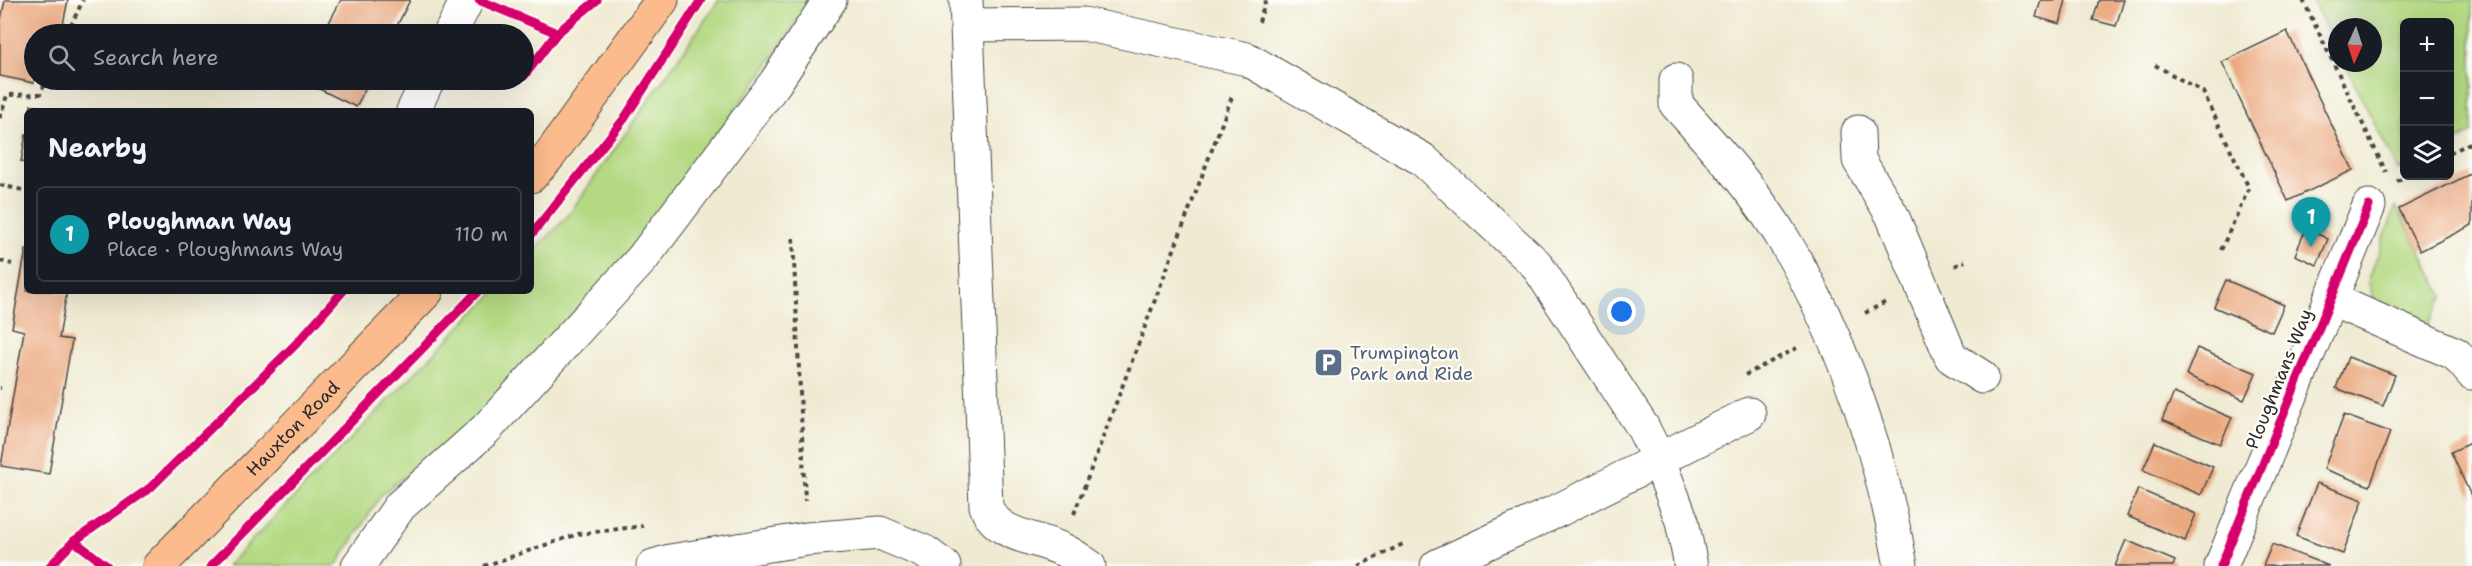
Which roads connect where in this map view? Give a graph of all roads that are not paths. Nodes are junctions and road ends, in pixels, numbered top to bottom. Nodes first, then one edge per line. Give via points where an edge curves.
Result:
1 (467, 0) edge
2 (662, 0) edge
3 (830, 0) edge
4 (967, 12) edge
5 (455, 24) edge
6 (1676, 80) dead end
7 (423, 90) edge
8 (414, 108) edge
9 (1858, 132) dead end
10 (534, 173) edge
11 (2369, 206) dead end
12 (424, 294) edge
13 (2330, 299) junction
14 (2472, 373) edge
15 (1982, 377) dead end
16 (1749, 414) dead end
17 (1658, 458) junction
18 (159, 566) edge
19 (358, 566) edge
20 (653, 566) edge
21 (944, 566) edge
22 (1089, 566) edge
23 (1437, 566) edge
24 (1691, 566) edge
25 (1901, 566) edge
26 (2221, 566) edge

1 - 5 street
2 - 10 main road
3 - 19 street via 775,83 642,259 486,429 400,506
4 - 17 street via 1084,24 1247,59 1422,159 1536,264 1642,426
4 - 22 street via 986,506 990,518 1000,527 1061,549
6 - 25 street via 1676,104 1737,174 1788,246 1831,331 1870,431
7 - 8 street
9 - 15 street via 1859,160 1892,215 1951,357
11 - 13 street, Ploughmans Way
12 - 18 main road, Hauxton Road
13 - 14 street via 2456,354
13 - 26 street, Ploughmans Way
16 - 17 street
17 - 23 street via 1562,509
17 - 24 street via 1682,521
20 - 21 street via 807,539 880,534 925,552

